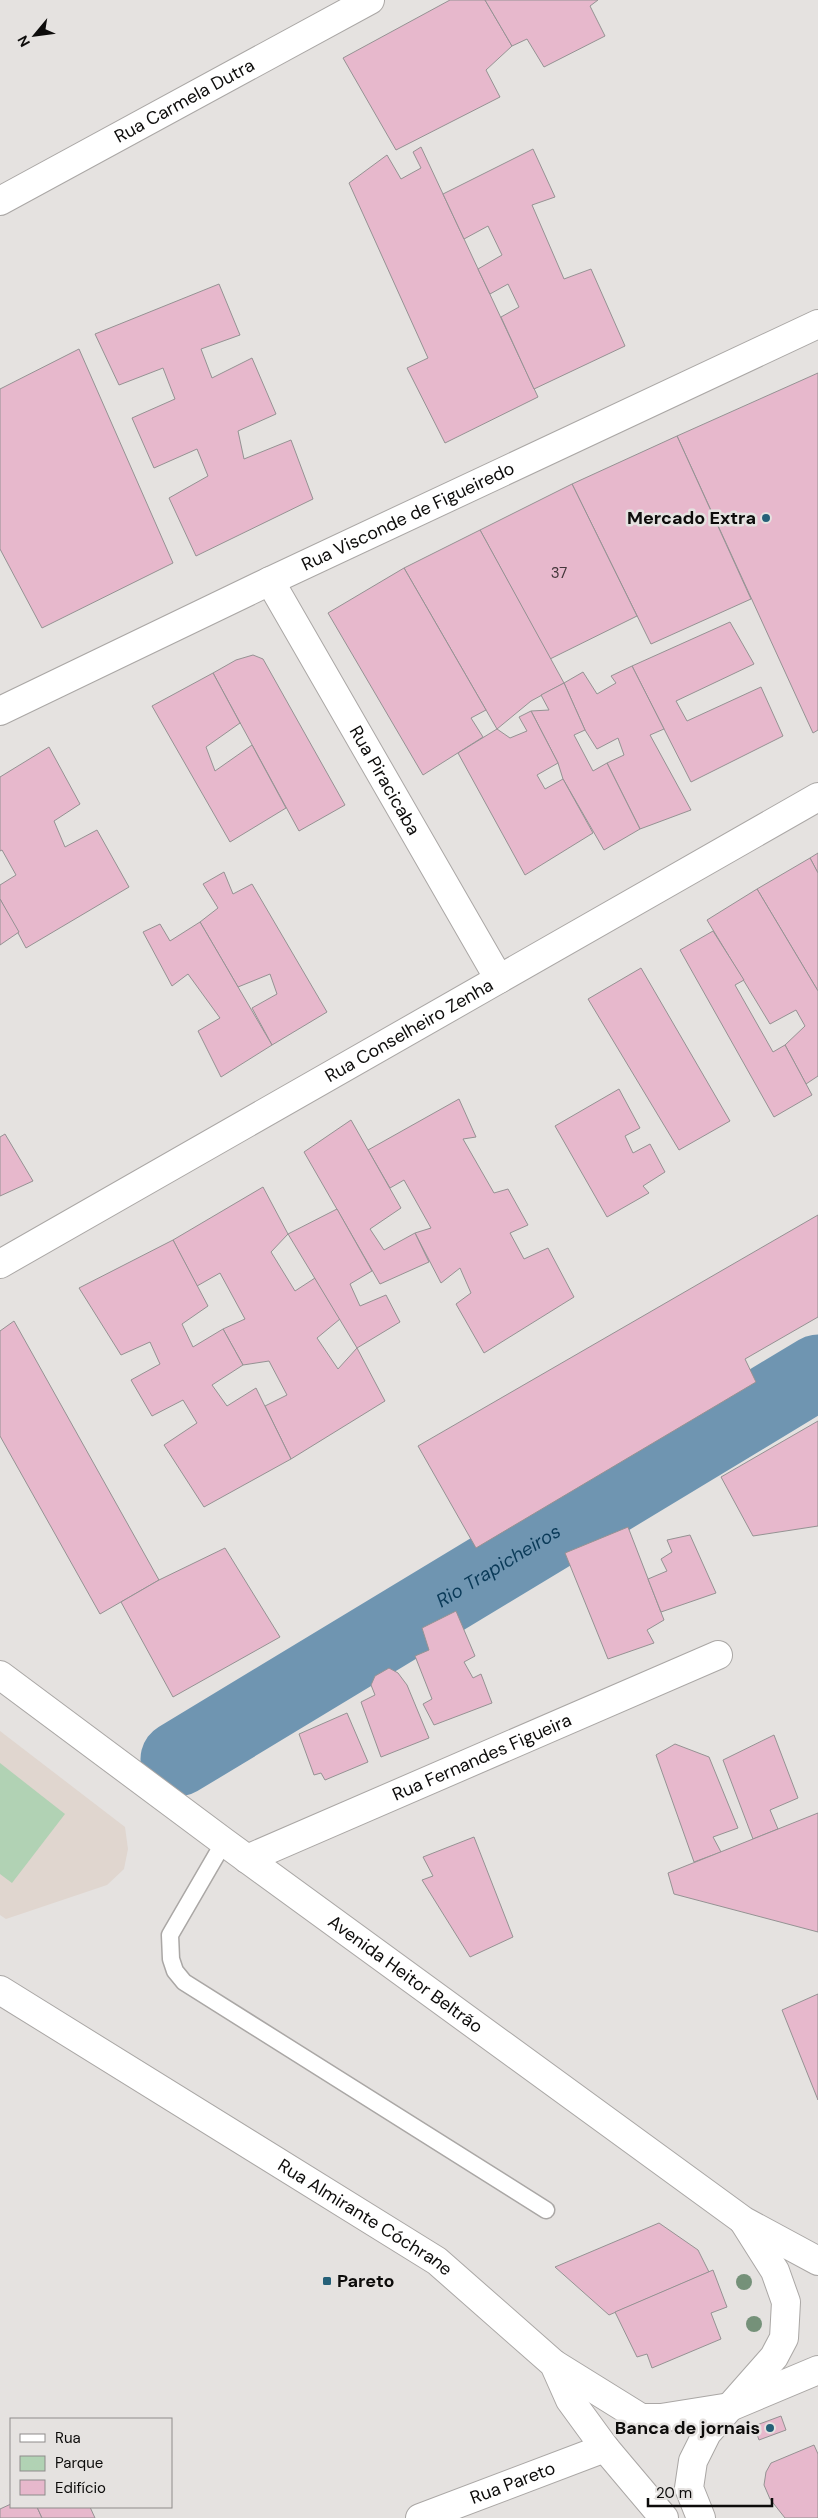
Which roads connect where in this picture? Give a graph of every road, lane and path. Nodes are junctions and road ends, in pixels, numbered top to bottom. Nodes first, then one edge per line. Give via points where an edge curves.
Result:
1 (370, 0) edge
2 (0, 201) edge
3 (818, 324) edge
4 (270, 580) junction
5 (0, 711) edge
6 (818, 797) edge
7 (499, 980) junction
8 (0, 1264) edge
9 (718, 1655) dead end
10 (0, 1674) edge
11 (224, 1842) junction
12 (247, 1859) junction
13 (0, 1990) edge
14 (546, 2210) dead end
15 (744, 2221) junction
16 (818, 2261) edge
17 (554, 2364) junction
18 (818, 2370) edge
19 (730, 2407) junction
20 (605, 2448) junction
21 (420, 2518) edge
22 (664, 2518) edge
23 (701, 2518) edge

1 - 2 street, Rua Carmela Dutra
3 - 4 street, Rua Visconde de Figueiredo
4 - 5 street, Rua Visconde de Figueiredo
4 - 7 street, Rua Piracicaba
6 - 7 street, Rua Conselheiro Zenha
7 - 8 street, Rua Conselheiro Zenha
9 - 12 street, Rua Fernandes Figueira
10 - 11 street, Avenida Heitor Beltrão
11 - 12 street, Avenida Heitor Beltrão
11 - 14 lane via 170,1935 171,1958 175,1971 184,1982
12 - 15 street, Avenida Heitor Beltrão
13 - 17 street, Rua Almirante Cóchrane via 437,2261
15 - 16 street, Avenida Heitor Beltrão
15 - 19 street via 775,2271 786,2302 784,2338 774,2357
17 - 19 street via 641,2418
17 - 20 street, Rua Almirante Cóchrane via 570,2400
18 - 19 street
19 - 23 street via 707,2433 693,2461 689,2488
20 - 21 street, Rua Pareto
20 - 22 street, Rua Almirante Cóchrane

